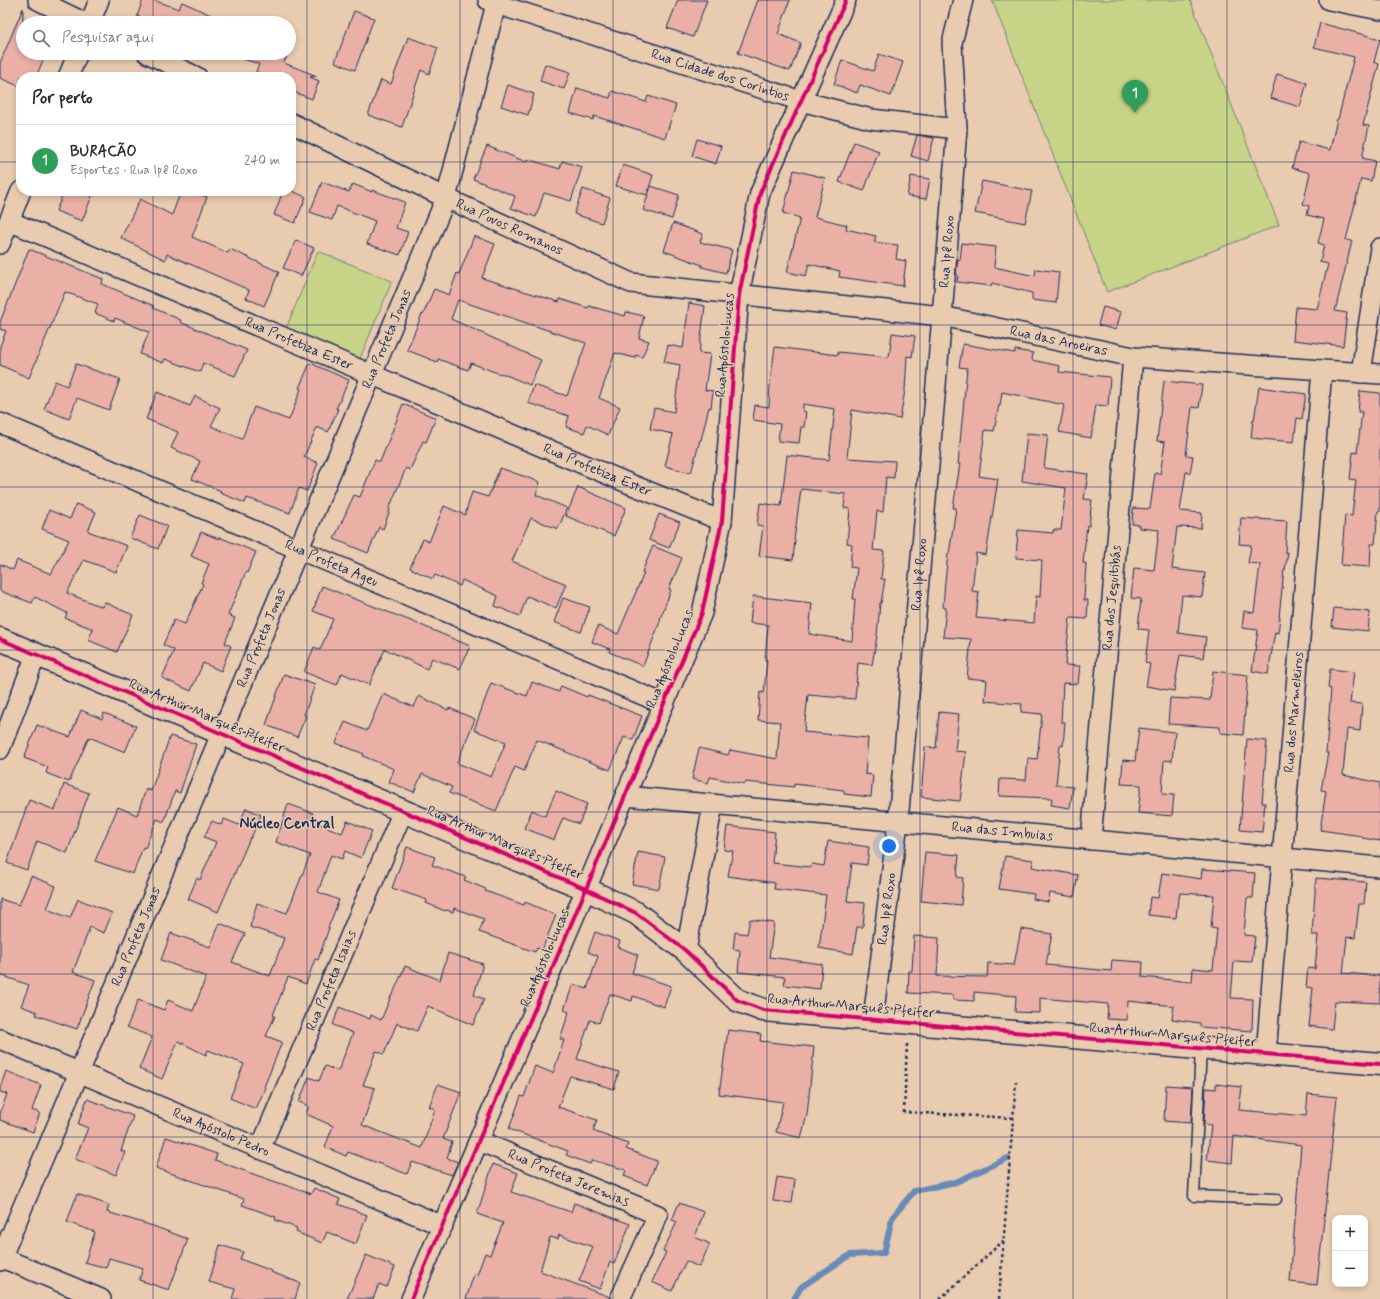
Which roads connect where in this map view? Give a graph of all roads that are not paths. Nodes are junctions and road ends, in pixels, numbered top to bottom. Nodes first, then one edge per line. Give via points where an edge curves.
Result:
1 (38, 0) edge
2 (99, 0) edge
3 (846, 0) edge
4 (963, 0) edge
5 (1329, 0) edge
6 (494, 1) edge
7 (1380, 10) edge
8 (71, 16) edge
9 (93, 16) edge
10 (75, 60) edge
11 (162, 60) edge
12 (70, 72) edge
13 (187, 72) edge
14 (801, 101) junction
15 (296, 125) edge
16 (957, 129) junction
17 (19, 196) edge
18 (446, 198) junction
19 (9, 221) junction
20 (0, 244) edge
21 (1380, 248) edge
22 (739, 294) junction
23 (942, 316) junction
24 (1133, 357) junction
25 (1322, 370) junction
26 (1361, 373) junction
27 (1380, 374) edge
28 (372, 375) junction
29 (0, 423) edge
30 (722, 521) junction
31 (299, 549) junction
32 (0, 640) edge
33 (36, 655) junction
34 (664, 704) junction
35 (221, 734) junction
36 (0, 748) edge
37 (625, 796) junction
38 (713, 804) junction
39 (403, 811) junction
40 (898, 822) junction
41 (1091, 840) junction
42 (1282, 858) junction
43 (1380, 867) edge
44 (586, 890) junction
45 (686, 951) junction
46 (873, 1020) junction
47 (0, 1039) edge
48 (1201, 1048) junction
49 (1266, 1054) junction
50 (1380, 1064) edge
51 (79, 1073) junction
52 (479, 1141) junction
53 (260, 1149) junction
54 (1276, 1200) dead end
55 (442, 1226) junction
56 (1, 1258) edge
57 (101, 1299) edge
58 (411, 1299) edge
59 (620, 1299) edge

1 - 8 street
2 - 9 street
3 - 14 street, Rua Apóstolo Lucas
4 - 16 street, Rua Ipê Roxo via 952,44
5 - 7 street
6 - 14 street, Rua Cidade dos Coríntios
6 - 18 street, Rua Profeta Jonas
10 - 12 street
11 - 13 street
14 - 16 street, Rua Cidade dos Coríntios via 871,119
14 - 22 street, Rua Apóstolo Lucas via 760,193
15 - 18 street, Rua Povos Romanos
16 - 23 street, Rua Ipê Roxo
17 - 19 street
18 - 22 street, Rua Povos Romanos via 631,283
18 - 28 street, Rua Profeta Jonas
19 - 20 street
19 - 28 street, Rua Profetiza Ester
21 - 26 street
22 - 23 street, Rua das Aroeiras
22 - 30 street, Rua Apóstolo Lucas
23 - 24 street, Rua das Aroeiras
23 - 40 street, Rua Ipê Roxo
24 - 25 street, Rua das Aroeiras
24 - 41 street, Rua dos Jequitibás
25 - 26 street, Rua das Aroeiras
25 - 42 street, Rua dos Marmeleiros
26 - 27 street, Rua das Aroeiras
28 - 30 street, Rua Profetiza Ester
28 - 31 street, Rua Profeta Jonas
29 - 31 street, Rua Profeta Ageu
30 - 34 street, Rua Apóstolo Lucas via 702,613
31 - 34 street, Rua Profeta Ageu
31 - 35 street, Rua Profeta Jonas
32 - 33 street, Rua Arthur Marquês Pfeifer
33 - 35 street, Rua Arthur Marquês Pfeifer
33 - 36 street
34 - 37 street, Rua Apóstolo Lucas
35 - 39 street, Rua Arthur Marquês Pfeifer
35 - 51 street, Rua Profeta Jonas
37 - 38 street, Rua das Imbuias
37 - 44 street, Rua Apóstolo Lucas
38 - 40 street, Rua das Imbuias
38 - 45 street
39 - 44 street, Rua Arthur Marquês Pfeifer
39 - 53 street, Rua Profeta Isaias
40 - 41 street, Rua das Imbuias
40 - 46 street, Rua Ipê Roxo
41 - 42 street, Rua das Imbuias
42 - 43 street, Rua das Imbuias
42 - 49 street, Rua dos Marmeleiros
44 - 45 street, Rua Arthur Marquês Pfeifer via 636,913
44 - 52 street, Rua Apóstolo Lucas
45 - 46 street, Rua Arthur Marquês Pfeifer via 737,1000 763,1010
46 - 48 street, Rua Arthur Marquês Pfeifer
47 - 51 street, Rua Apóstolo Pedro
48 - 49 street, Rua Arthur Marquês Pfeifer
48 - 54 lane via 1194,1196
49 - 50 street, Rua Arthur Marquês Pfeifer
51 - 53 street, Rua Apóstolo Pedro
51 - 56 street, Rua Profeta Jonas
52 - 55 street, Rua Apóstolo Lucas
52 - 59 street, Rua Profeta Jeremias via 658,1215
53 - 55 street, Rua Apóstolo Pedro
55 - 58 street, Rua Apóstolo Lucas
56 - 57 street

